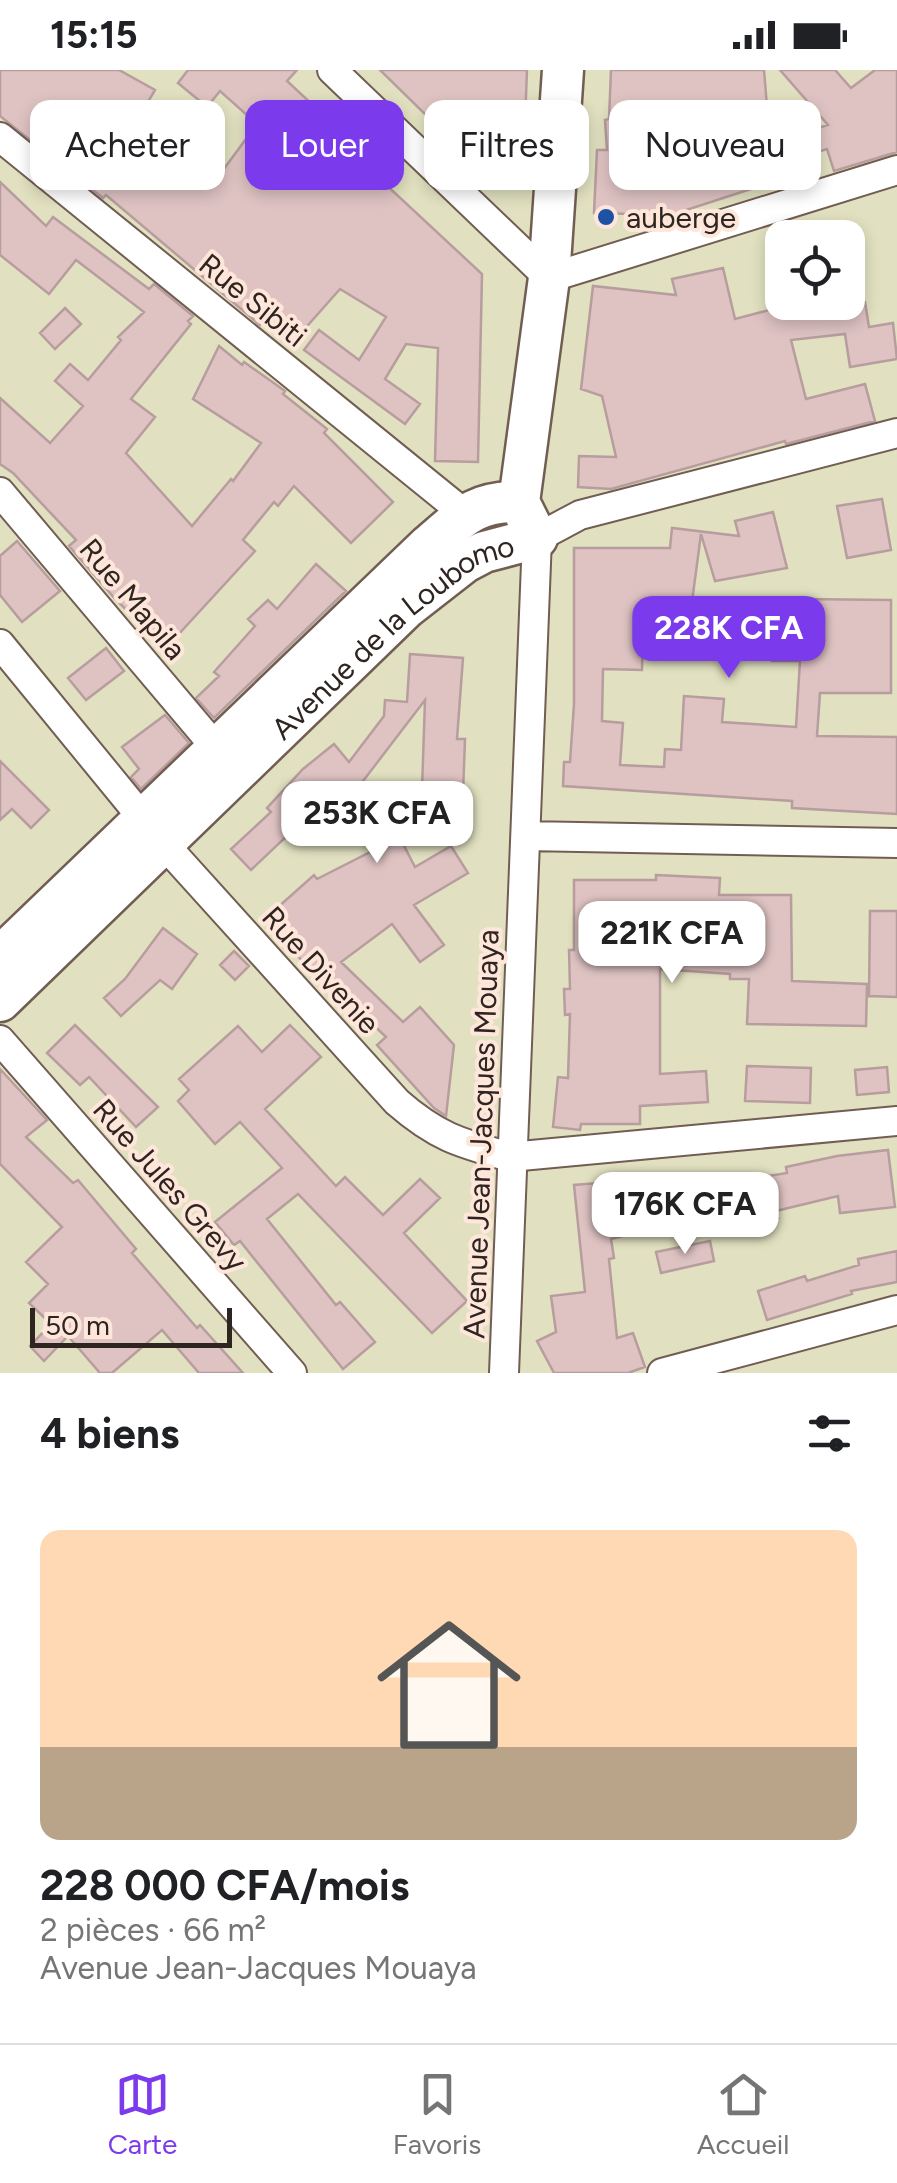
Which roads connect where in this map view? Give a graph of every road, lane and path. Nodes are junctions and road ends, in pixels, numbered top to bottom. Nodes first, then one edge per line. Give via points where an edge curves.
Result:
1 (332, 70) edge
2 (563, 70) edge
3 (0, 137) edge
4 (897, 170) edge
5 (549, 278) junction
6 (897, 433) edge
7 (0, 492) edge
8 (520, 502) junction
9 (465, 514) junction
10 (580, 514) junction
11 (537, 538) junction
12 (0, 644) edge
13 (217, 749) junction
14 (154, 830) junction
15 (526, 836) junction
16 (897, 844) edge
17 (0, 957) edge
18 (0, 1001) edge
19 (0, 1040) edge
20 (897, 1121) edge
21 (510, 1157) junction
22 (897, 1310) edge
23 (292, 1373) edge
24 (504, 1373) edge
25 (662, 1373) edge

1 - 5 street
2 - 5 street
3 - 9 street, Rue Sibiti
4 - 5 street
5 - 8 street
6 - 10 street
7 - 13 street, Rue Mapila
8 - 9 street, Avenue de la Loubomo via 494,501
8 - 10 street
8 - 11 street
9 - 13 street, Avenue de la Loubomo
10 - 11 street
11 - 14 street, Avenue de la Loubomo via 465,562
11 - 15 street, Avenue Jean-Jacques Mouaya
12 - 14 street, Rue Divenie
13 - 14 street, Avenue de la Loubomo
14 - 17 street, Avenue de la Loubomo
14 - 18 street, Avenue de la Loubomo
14 - 21 street, Rue Divenie via 397,1102 449,1140
15 - 16 street
15 - 21 street, Avenue Jean-Jacques Mouaya
19 - 23 street, Rue Jules Grevy
20 - 21 street
21 - 24 street, Avenue Jean-Jacques Mouaya
22 - 25 street

